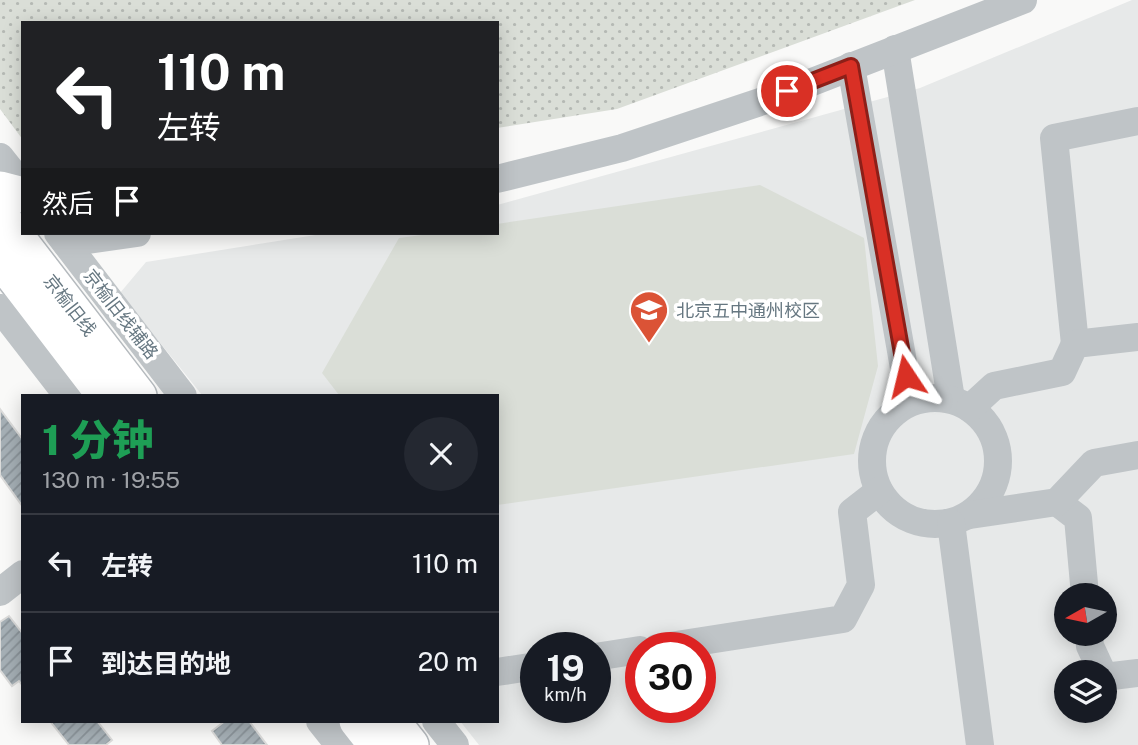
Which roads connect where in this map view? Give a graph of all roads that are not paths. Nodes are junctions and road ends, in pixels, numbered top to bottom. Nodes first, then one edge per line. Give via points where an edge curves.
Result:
1 (1023, 0) edge
2 (895, 49) junction
3 (851, 66) junction
4 (1138, 121) edge
5 (0, 156) edge
6 (499, 179) edge
7 (21, 183) edge
8 (0, 189) edge
9 (21, 194) edge
10 (0, 215) edge
11 (107, 235) edge
12 (62, 238) edge
13 (0, 259) edge
14 (0, 308) edge
15 (1138, 337) edge
16 (1075, 344) junction
17 (66, 394) edge
18 (103, 394) edge
19 (137, 394) edge
20 (181, 394) edge
21 (910, 402) junction
22 (961, 403) junction
23 (1138, 455) edge
24 (879, 491) junction
25 (1057, 502) junction
26 (960, 519) junction
27 (21, 576) edge
28 (1084, 583) edge
29 (0, 592) edge
30 (716, 639) edge
31 (520, 668) edge
32 (499, 672) edge
33 (1138, 673) edge
34 (1117, 674) edge
35 (322, 723) edge
36 (359, 723) edge
37 (394, 723) edge
38 (438, 723) edge
39 (339, 745) edge
40 (376, 745) edge
41 (411, 745) edge
42 (455, 745) edge
43 (980, 745) edge

1 - 2 street
2 - 3 street
2 - 22 street
3 - 6 street via 622,148
3 - 21 street
4 - 16 street via 1054,138
5 - 7 street
8 - 9 main road
10 - 19 main road, 京榆旧线
11 - 12 street
12 - 20 street, 京榆旧线辅路
13 - 18 main road, 京榆旧线
14 - 17 street
15 - 16 street
16 - 22 street via 1062,372 994,386
21 - 22 street via 930,397
21 - 24 street via 880,430 873,450 872,471
22 - 26 street via 986,422 996,440 999,461 991,491
23 - 25 street via 1094,463
24 - 26 street via 892,508 910,519 930,525
24 - 30 street via 852,512 862,585 843,620
25 - 26 street
25 - 28 street via 1077,518
26 - 43 street
27 - 29 street
31 - 32 street
33 - 34 street
35 - 39 street
36 - 40 main road
37 - 41 main road
38 - 42 street

